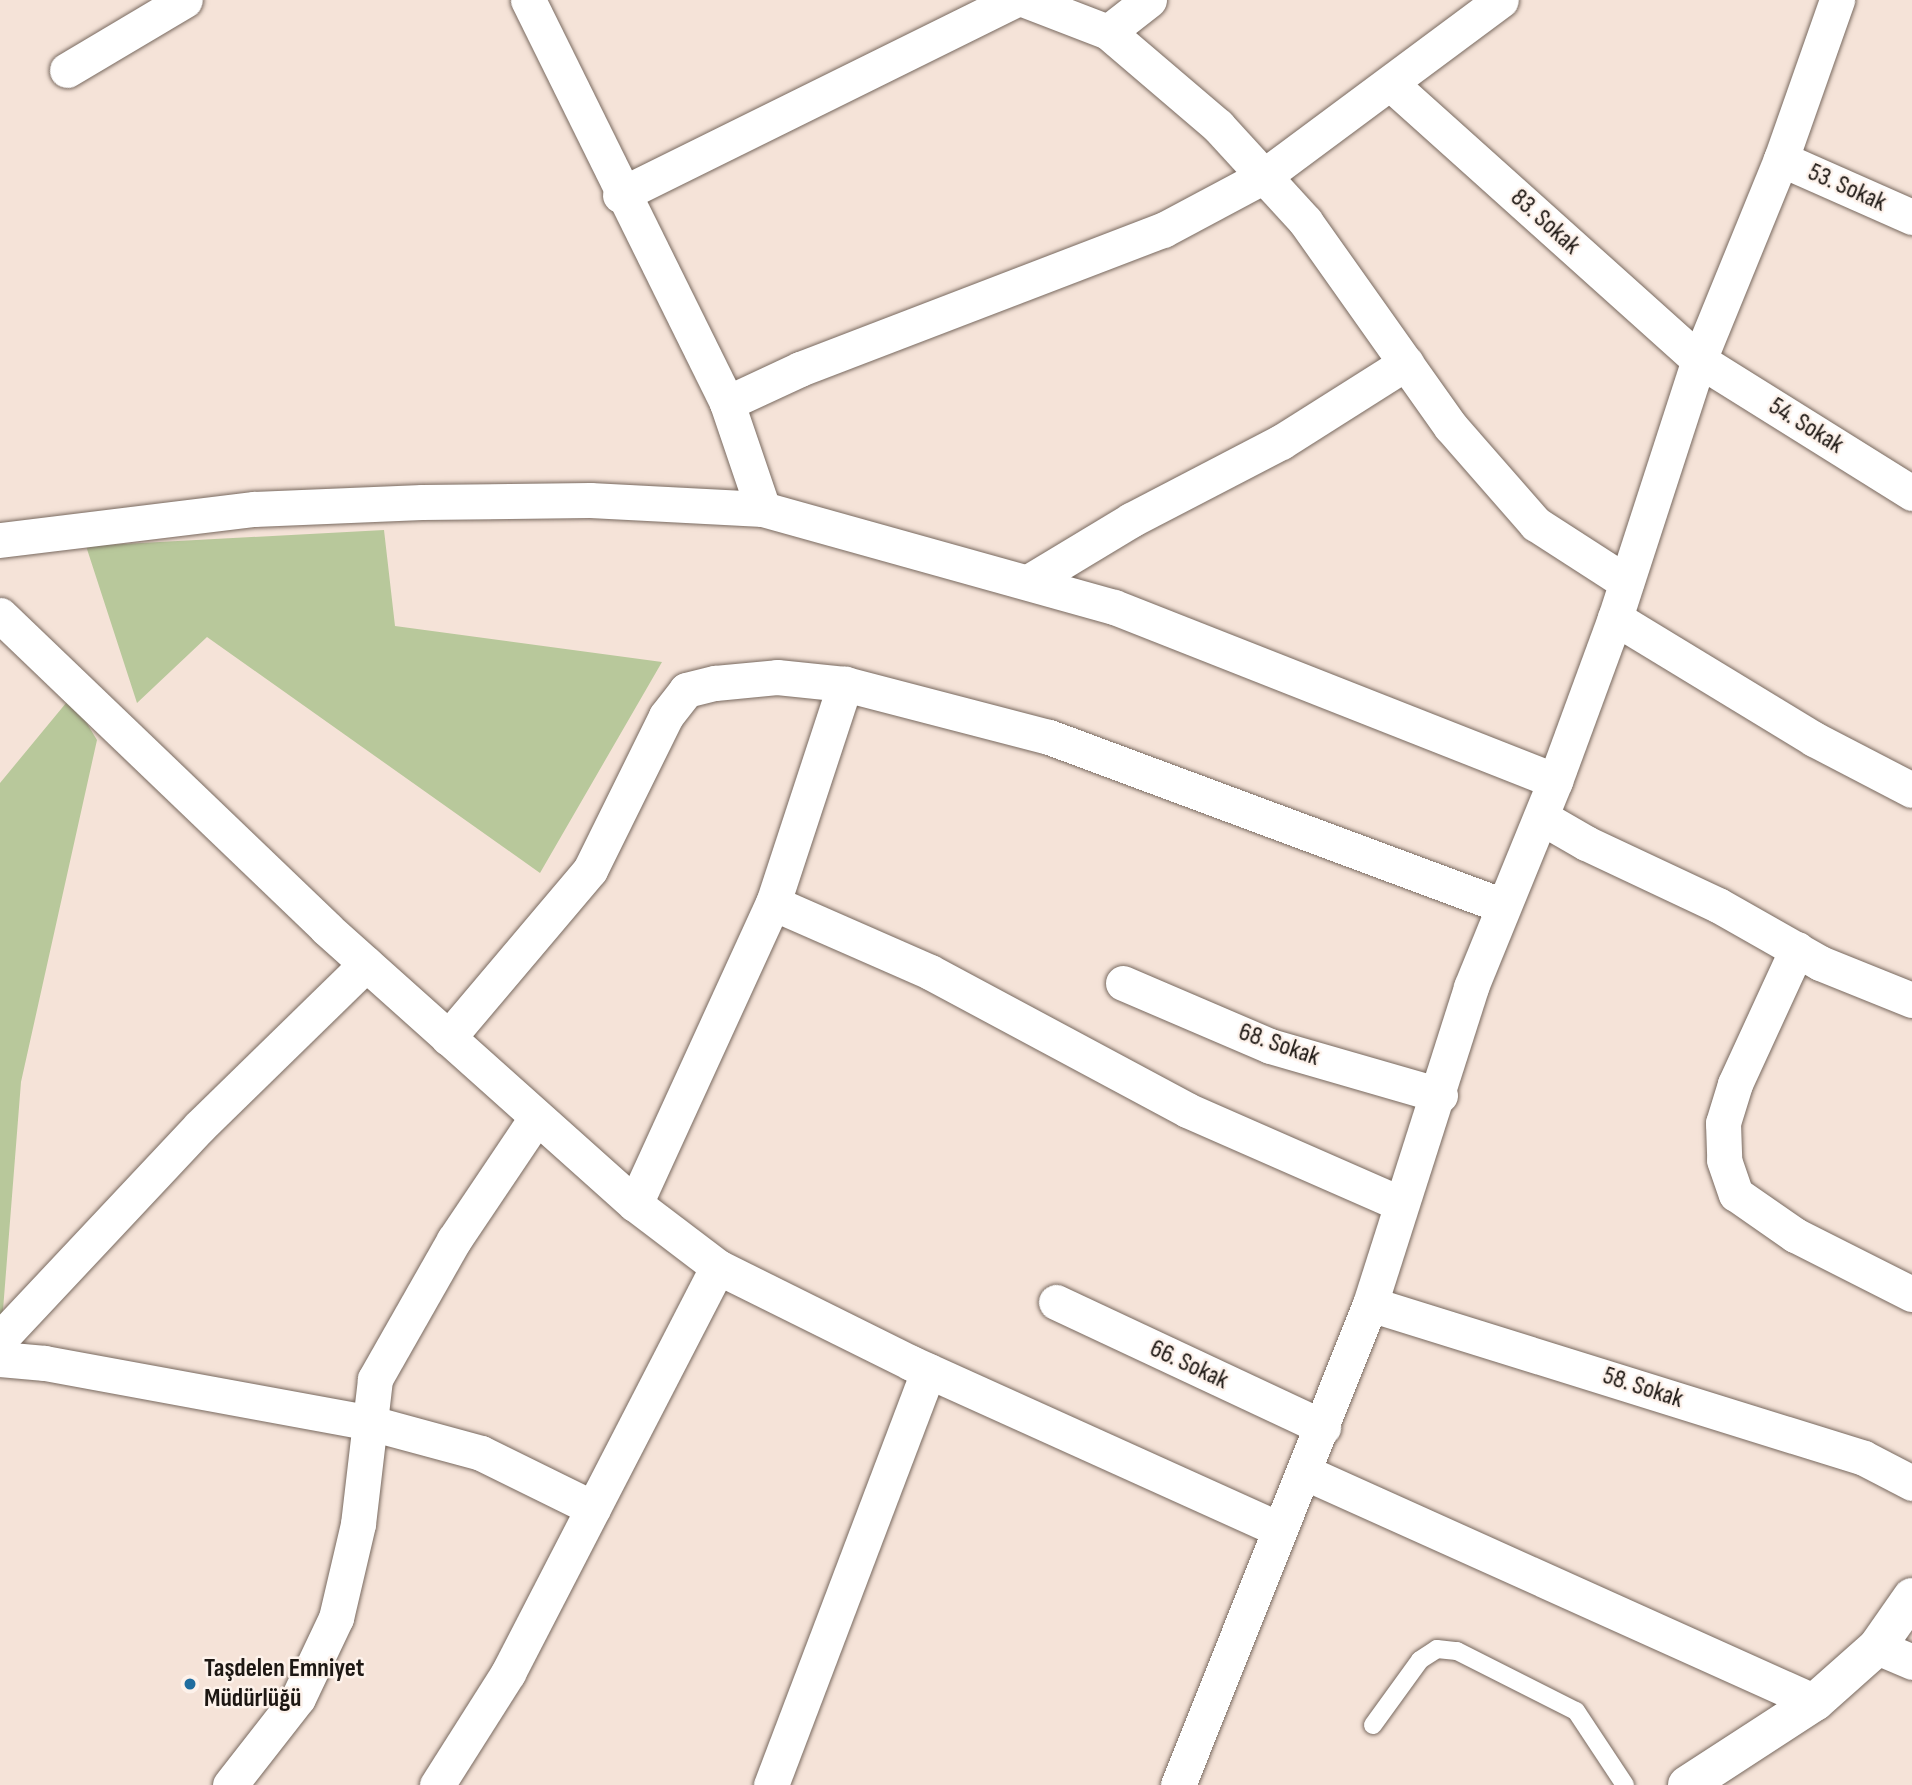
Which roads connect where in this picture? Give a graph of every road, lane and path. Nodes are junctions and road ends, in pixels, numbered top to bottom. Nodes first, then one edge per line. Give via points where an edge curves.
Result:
1 (185, 0) edge
2 (528, 0) edge
3 (1015, 0) edge
4 (1025, 0) edge
5 (1149, 0) edge
6 (1502, 0) edge
7 (1837, 0) edge
8 (1108, 32) junction
9 (67, 71) dead end
10 (1391, 84) junction
11 (1781, 159) junction
12 (1264, 176) junction
13 (620, 195) junction
14 (1912, 217) edge
15 (1699, 360) junction
16 (1406, 363) junction
17 (727, 403) junction
18 (1912, 494) edge
19 (763, 509) junction
20 (0, 540) edge
21 (1030, 581) junction
22 (1626, 582) junction
23 (0, 615) edge
24 (1615, 618) junction
25 (845, 684) junction
26 (1555, 781) junction
27 (1912, 790) edge
28 (1541, 817) junction
29 (773, 903) junction
30 (1503, 906) junction
31 (1797, 950) junction
32 (366, 964) junction
33 (1123, 982) dead end
34 (1912, 1000) edge
35 (448, 1038) junction
36 (1440, 1095) junction
37 (537, 1118) junction
38 (635, 1204) junction
39 (1401, 1204) junction
40 (718, 1267) junction
41 (1912, 1294) edge
42 (1056, 1302) dead end
43 (1370, 1304) junction
44 (0, 1339) edge
45 (0, 1359) edge
46 (928, 1371) junction
47 (367, 1422) junction
48 (1322, 1427) junction
49 (1304, 1472) junction
50 (1912, 1483) edge
51 (593, 1508) junction
52 (1279, 1529) junction
53 (1912, 1597) edge
54 (1877, 1647) junction
55 (1912, 1662) edge
56 (1815, 1702) junction
57 (1373, 1725) dead end
58 (230, 1785) edge
59 (437, 1785) edge
60 (771, 1785) edge
61 (1178, 1785) edge
62 (1625, 1785) edge
63 (1687, 1785) edge

1 - 9 street
2 - 13 street
3 - 13 street
4 - 8 street
5 - 8 street
6 - 10 street
7 - 11 street
8 - 12 street via 1218,126
10 - 12 street
10 - 15 street, 83. Sokak
11 - 14 street, 53. Sokak
11 - 15 street
12 - 16 street via 1305,221
12 - 17 street via 1163,230 813,364
13 - 17 street
15 - 18 street, 54. Sokak
15 - 22 street
16 - 21 street via 1281,442 1131,520
16 - 22 street via 1451,427 1536,524
17 - 19 street
19 - 20 street via 590,500 409,502 254,509
19 - 21 street
21 - 26 street via 1114,607 1333,690
22 - 24 street
23 - 32 street
24 - 26 street
24 - 27 street via 1814,739
25 - 29 street
25 - 30 street via 1049,737
25 - 35 street via 777,677 686,690 666,716 590,870
26 - 28 street
28 - 30 street
28 - 31 street
29 - 38 street
29 - 39 street via 930,972 1188,1110
30 - 36 street via 1471,988
31 - 34 street
31 - 41 street via 1735,1084 1723,1123 1724,1160 1736,1194 1795,1234
32 - 35 street
32 - 44 street via 200,1126
33 - 36 street, 68. Sokak via 1270,1046
35 - 37 street
36 - 39 street
37 - 38 street
37 - 47 street via 454,1240 382,1367
38 - 40 street
39 - 43 street
40 - 46 street
40 - 51 street
42 - 48 street, 66. Sokak
43 - 48 street
43 - 50 street, 58. Sokak via 1864,1458
45 - 47 street
46 - 52 street
46 - 60 street
47 - 51 street via 481,1452
47 - 58 street via 358,1524 336,1618 298,1698
48 - 49 street
49 - 52 street
49 - 56 street
51 - 59 street via 508,1672
52 - 61 street
53 - 54 main road
54 - 55 street
54 - 56 main road
56 - 63 main road
57 - 62 lane via 1420,1660 1437,1649 1457,1651 1576,1711

